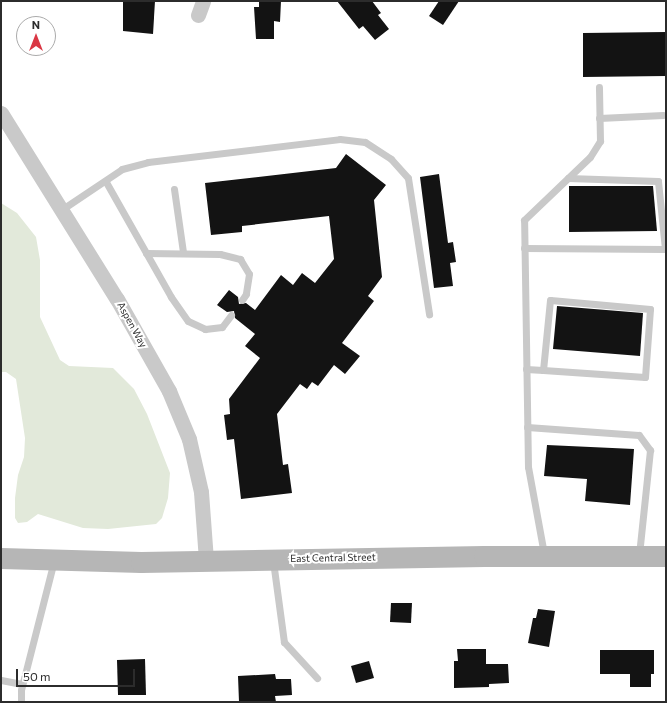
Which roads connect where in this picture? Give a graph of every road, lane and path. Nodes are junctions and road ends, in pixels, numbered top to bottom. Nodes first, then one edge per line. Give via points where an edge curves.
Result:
1 (599, 87) dead end
2 (1, 113) edge
3 (663, 115) dead end
4 (599, 118) junction
5 (568, 178) junction
6 (106, 182) junction
7 (174, 189) dead end
8 (61, 210) junction
9 (524, 248) junction
10 (665, 249) edge
11 (183, 252) junction
12 (146, 253) junction
13 (242, 300) dead end
14 (429, 314) dead end
15 (231, 315) dead end
16 (526, 369) junction
17 (544, 370) junction
18 (527, 427) junction
19 (544, 556) junction
20 (638, 556) junction
21 (666, 556) edge
22 (1, 558) edge
23 (273, 559) junction
24 (206, 560) junction
25 (54, 561) junction
26 (317, 678) dead end
27 (1, 680) edge
28 (22, 684) junction
29 (21, 702) edge

1 - 4 lane
2 - 8 street, Aspen Way
3 - 4 lane
4 - 5 lane via 600,141 590,157
5 - 9 lane via 524,220
5 - 10 lane via 658,181
6 - 8 lane
6 - 12 lane
6 - 14 lane via 122,169 148,162 340,139 365,142 391,159 408,178
7 - 11 lane
8 - 24 street, Aspen Way via 117,299 169,392 189,439 201,492
9 - 10 lane
9 - 16 lane
11 - 12 lane
11 - 13 lane via 220,254 240,259 249,274 246,294
12 - 15 lane via 188,321 206,329 222,327
16 - 17 lane
16 - 18 lane
17 - 17 lane via 645,377 650,309 550,300
18 - 19 lane via 528,467
18 - 20 lane via 639,435 650,450
19 - 20 main road, East Central Street
19 - 23 main road, East Central Street
20 - 21 main road, East Central Street
22 - 25 main road, East Central Street
23 - 24 main road, East Central Street
23 - 26 lane via 279,621 284,642
24 - 25 main road, East Central Street
25 - 28 lane
27 - 28 lane
28 - 29 lane

